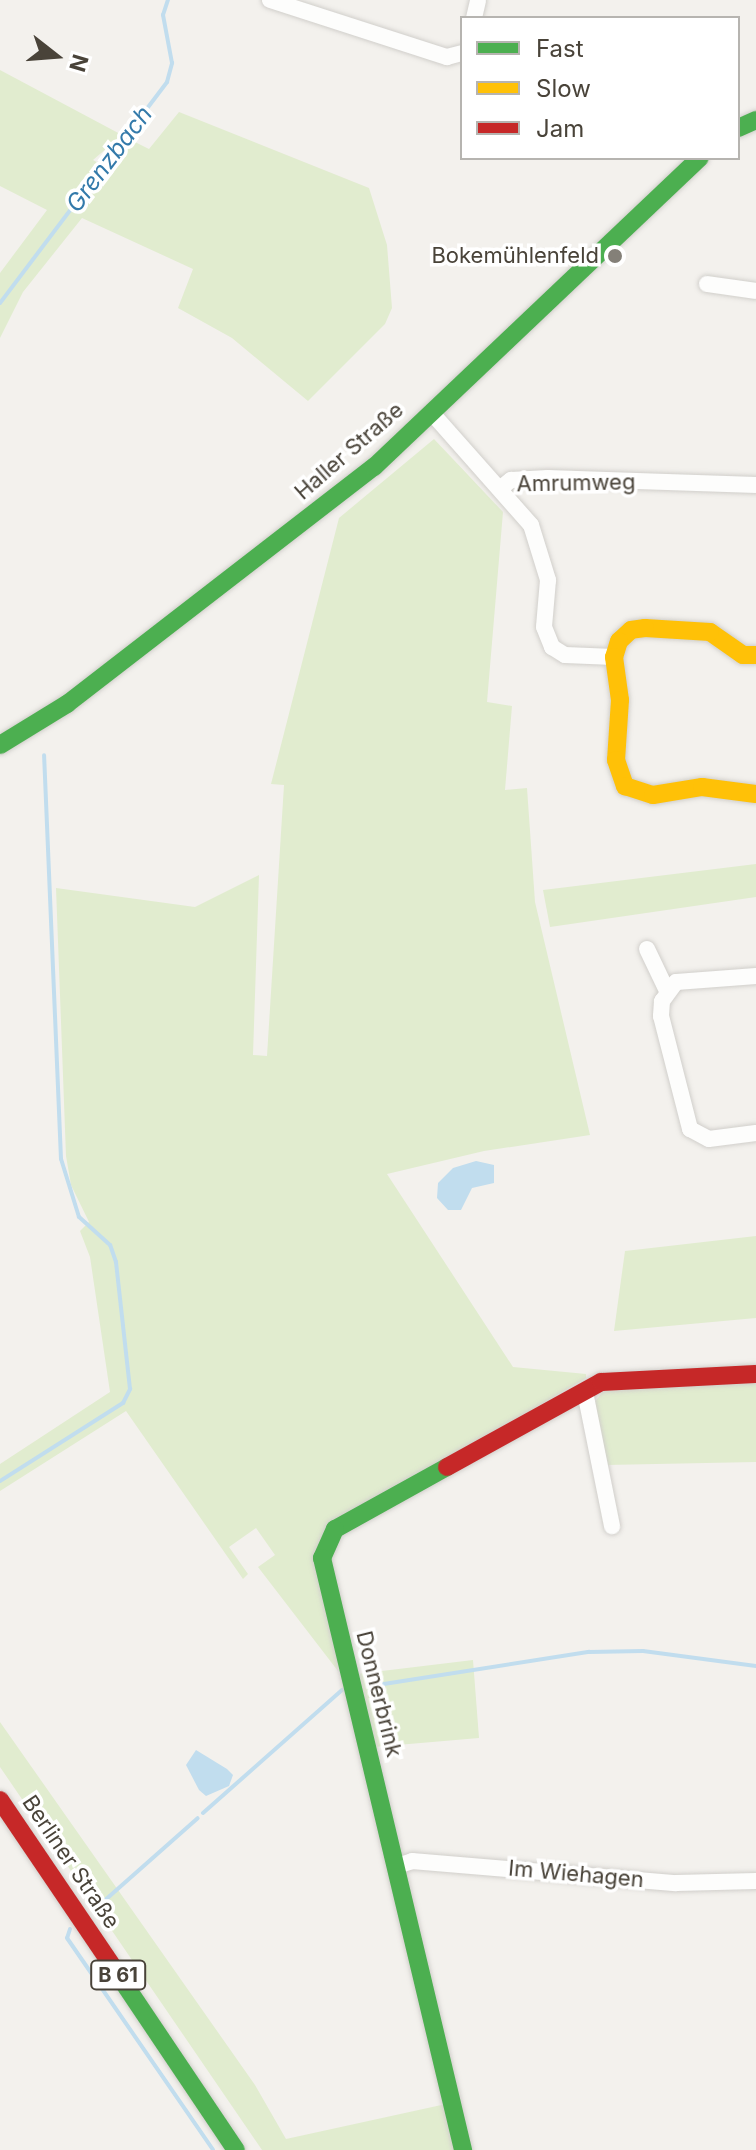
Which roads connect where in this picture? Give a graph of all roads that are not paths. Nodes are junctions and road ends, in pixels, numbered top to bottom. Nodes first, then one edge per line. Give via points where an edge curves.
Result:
1 (270, 0) edge
2 (460, 54) edge
3 (696, 160) edge
4 (707, 284) dead end
5 (756, 291) edge
6 (431, 412) junction
7 (756, 485) edge
8 (501, 488) junction
9 (756, 655) edge
10 (614, 657) junction
11 (0, 745) edge
12 (756, 794) edge
13 (647, 949) dead end
14 (756, 976) edge
15 (667, 991) junction
16 (756, 1133) edge
17 (756, 1374) edge
18 (593, 1387) junction
19 (612, 1526) dead end
20 (0, 1800) edge
21 (397, 1866) junction
22 (756, 1881) edge
23 (236, 2150) edge
24 (463, 2150) edge

1 - 2 street via 447,57
3 - 6 street, Haller Straße
4 - 5 street
6 - 8 street, Amrumweg
6 - 11 street, Haller Straße via 374,467 293,531 56,712
7 - 8 street, Amrumweg via 548,478 511,480
8 - 10 street via 537,539 548,580 544,627 552,647 565,655
9 - 10 street via 743,655 710,632 645,628 631,630 619,641
10 - 12 street via 620,700 616,760 625,786 653,795 702,787
13 - 15 street
14 - 15 street via 688,980
15 - 16 street via 661,1016 690,1129 709,1139
17 - 18 street
18 - 19 street
18 - 21 street, Donnerbrink via 335,1529 325,1543 322,1558
20 - 23 street, Berliner Straße / B 61
21 - 22 street, Im Wiehagen via 412,1861 676,1883
21 - 24 street, Donnerbrink

